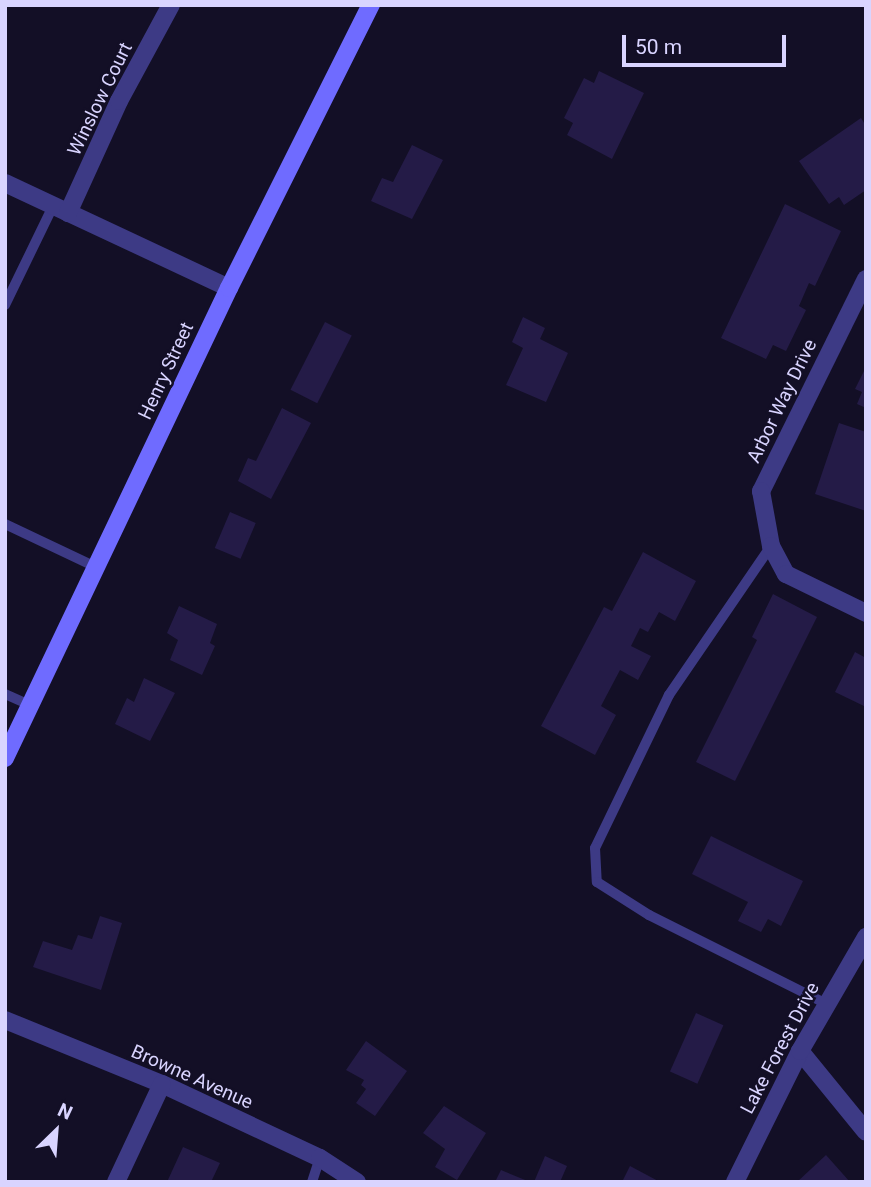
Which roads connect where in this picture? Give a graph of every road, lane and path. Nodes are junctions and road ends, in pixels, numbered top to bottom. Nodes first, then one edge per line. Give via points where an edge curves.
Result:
1 (171, 5) edge
2 (371, 5) edge
3 (5, 183) edge
4 (61, 209) junction
5 (866, 279) edge
6 (229, 288) junction
7 (5, 305) edge
8 (5, 524) edge
9 (771, 546) junction
10 (96, 567) junction
11 (866, 613) edge
12 (5, 694) edge
13 (30, 705) junction
14 (5, 758) edge
15 (866, 936) edge
16 (827, 1004) junction
17 (5, 1020) edge
18 (800, 1051) junction
19 (163, 1084) junction
20 (866, 1132) edge
21 (320, 1158) junction
22 (116, 1182) edge
23 (312, 1182) edge
24 (357, 1182) edge
25 (735, 1182) edge

1 - 4 street, Winslow Court
2 - 6 street, Henry Street
3 - 4 street
4 - 6 street
4 - 7 lane
5 - 9 street, Arbor Way Drive via 761,491
6 - 10 street, Henry Street
8 - 10 lane
9 - 11 street via 786,574
9 - 16 lane via 669,695 596,848 597,882 649,915
10 - 13 street, Henry Street
12 - 13 lane
13 - 14 street, Henry Street
15 - 16 street, Lake Forest Drive
16 - 18 street, Lake Forest Drive
17 - 19 street, Browne Avenue
18 - 20 street
18 - 25 street, Lake Forest Drive
19 - 21 street, Browne Avenue
19 - 22 street
21 - 23 lane
21 - 24 street, Browne Avenue

